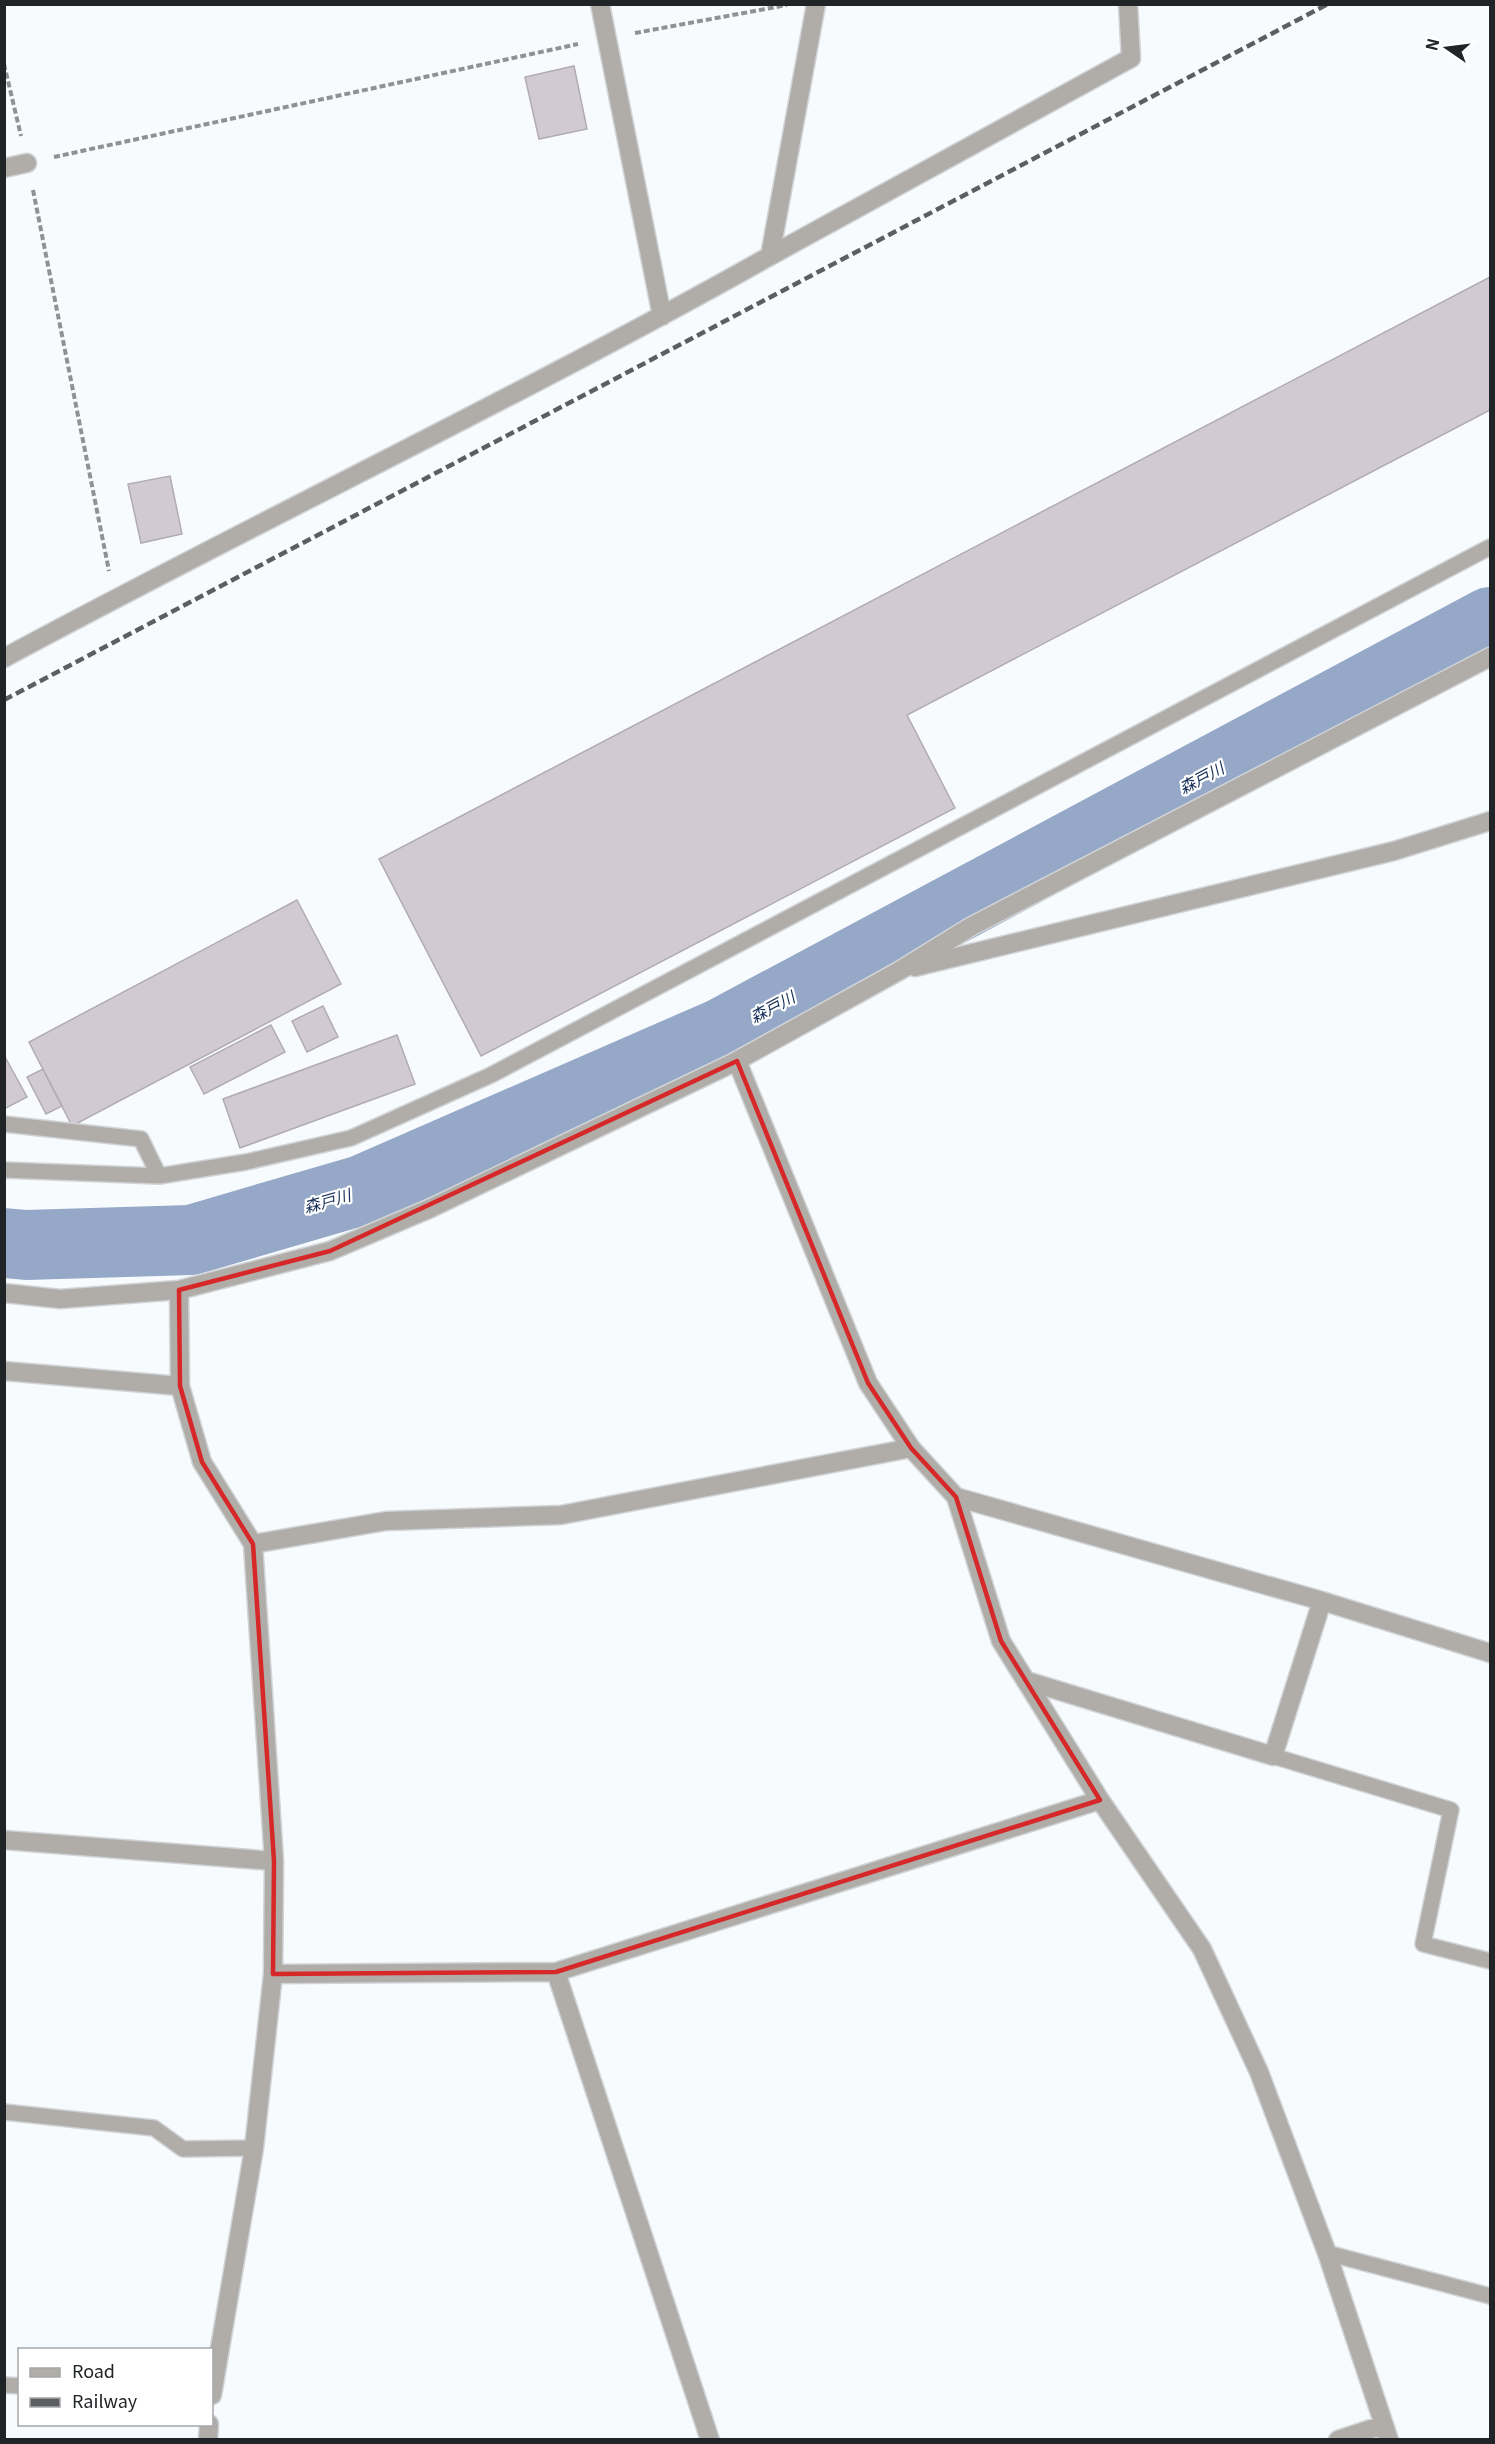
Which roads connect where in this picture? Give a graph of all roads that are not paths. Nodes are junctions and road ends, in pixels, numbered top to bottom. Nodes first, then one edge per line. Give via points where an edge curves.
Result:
1 (600, 4) edge
2 (816, 4) edge
3 (1128, 4) edge
4 (27, 163) road end
5 (4, 168) edge
6 (770, 256) junction
7 (662, 316) junction
8 (1491, 547) edge
9 (4, 657) edge
10 (1491, 657) edge
11 (1491, 821) edge
12 (899, 971) junction
13 (731, 1064) junction
14 (4, 1124) edge
15 (4, 1170) edge
16 (159, 1176) junction
17 (179, 1290) junction
18 (4, 1293) edge
19 (4, 1371) edge
20 (180, 1386) junction
21 (911, 1448) junction
22 (956, 1497) junction
23 (253, 1544) junction
24 (1322, 1601) junction
25 (1491, 1653) edge
26 (1027, 1681) junction
27 (1273, 1756) junction
28 (1100, 1800) junction
29 (4, 1840) edge
30 (274, 1861) junction
31 (1491, 1961) edge
32 (556, 1972) junction
33 (273, 1974) junction
34 (4, 2112) edge
35 (254, 2148) junction
36 (1328, 2253) junction
37 (1491, 2296) edge
38 (213, 2389) edge
39 (1386, 2432) edge
40 (710, 2439) edge
41 (1338, 2439) edge

1 - 7 street
2 - 6 street
3 - 6 street via 1131,58
4 - 5 street
6 - 7 street
7 - 9 street
8 - 16 lane via 491,1075 351,1138 246,1162
10 - 12 street via 972,926
11 - 12 street via 1394,851
12 - 13 street
13 - 17 street via 431,1208 330,1251
13 - 21 street via 737,1061 868,1383
14 - 16 lane via 141,1139
15 - 16 lane
17 - 18 street via 60,1299
17 - 20 street
19 - 20 street
20 - 23 street via 202,1462
21 - 22 street
21 - 23 street via 561,1515 386,1521
22 - 24 street
22 - 26 street via 1001,1641
23 - 30 street
24 - 25 street
24 - 27 street
26 - 27 street
26 - 28 street
27 - 31 lane via 1450,1810 1423,1944
28 - 32 street
28 - 36 street via 1202,1948 1259,2072
29 - 30 street
30 - 33 street
32 - 33 street
32 - 40 street
33 - 35 street
34 - 35 lane via 154,2128 183,2149
35 - 38 street
36 - 37 lane
36 - 39 street
39 - 41 street

